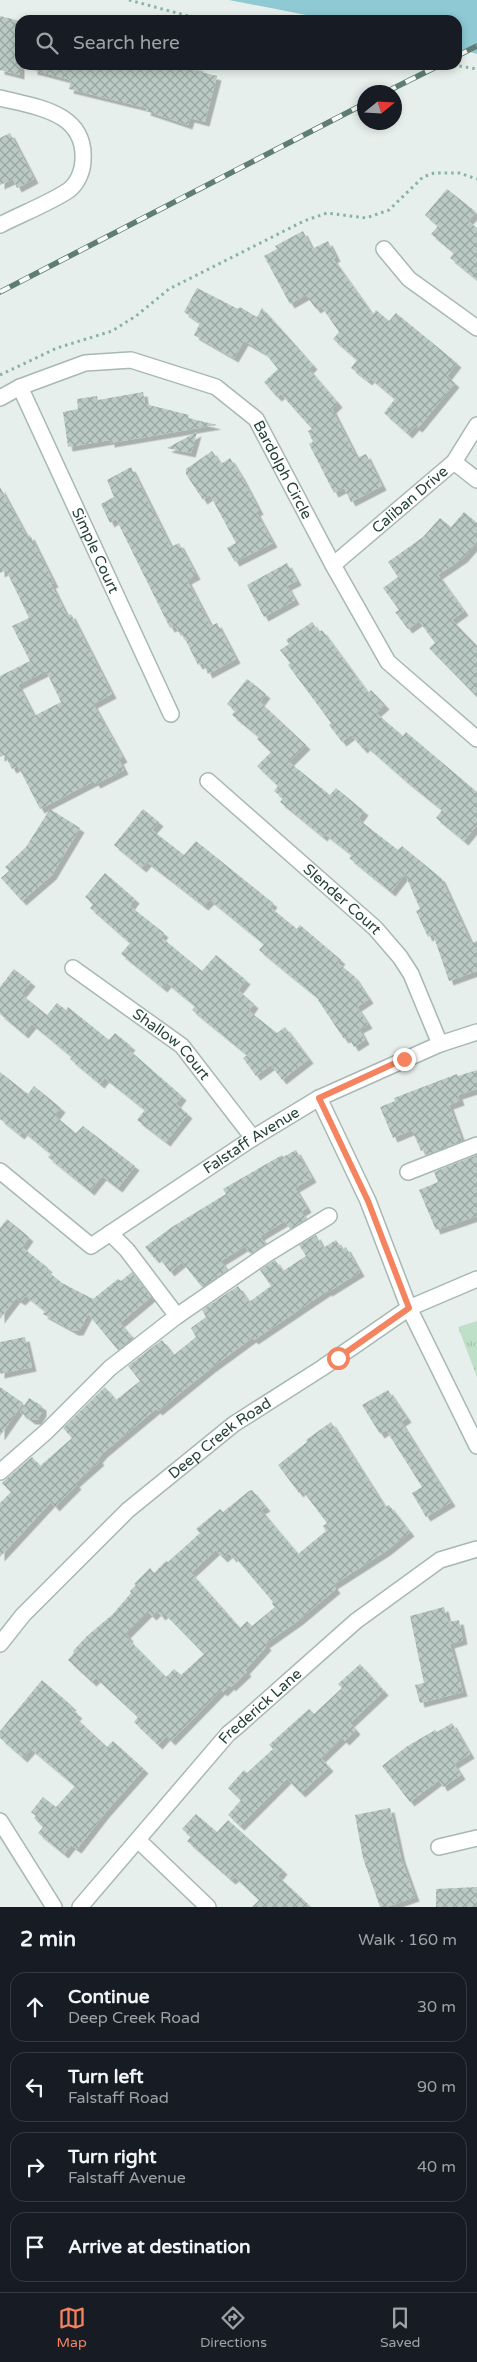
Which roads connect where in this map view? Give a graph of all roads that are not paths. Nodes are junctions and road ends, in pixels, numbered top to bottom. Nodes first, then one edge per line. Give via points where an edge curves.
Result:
1 (0, 98) edge
2 (0, 225) edge
3 (384, 250) dead end
4 (477, 328) edge
5 (20, 387) junction
6 (0, 398) edge
7 (477, 425) edge
8 (454, 462) junction
9 (477, 480) edge
10 (333, 565) junction
11 (171, 714) dead end
12 (477, 739) edge
13 (208, 781) dead end
14 (73, 968) dead end
15 (477, 1032) edge
16 (440, 1044) junction
17 (319, 1098) junction
18 (253, 1138) junction
19 (477, 1145) edge
20 (0, 1171) edge
21 (408, 1172) dead end
22 (329, 1216) dead end
23 (110, 1233) junction
24 (477, 1279) edge
25 (409, 1308) junction
26 (177, 1316) junction
27 (477, 1446) edge
28 (0, 1472) edge
29 (477, 1549) edge
30 (0, 1644) edge
31 (0, 1821) edge
32 (477, 1838) edge
33 (138, 1840) junction
34 (439, 1847) dead end
35 (54, 1907) edge
36 (80, 1907) edge
37 (208, 1907) edge

1 - 2 street via 52,112 72,124 84,145 83,170 70,189
3 - 4 street via 410,279
5 - 6 street, Bardolph Circle
5 - 10 street, Bardolph Circle via 85,363 131,360 216,386 256,419
5 - 11 street, Simple Court
7 - 8 street, Caliban Drive
8 - 9 street
8 - 10 street, Caliban Drive
10 - 12 street, Bardolph Circle via 388,662
13 - 16 street, Slender Court via 375,928 410,974
14 - 18 street, Shallow Court via 182,1046
15 - 16 street, Falstaff Avenue
16 - 17 street, Falstaff Avenue
17 - 18 street, Falstaff Avenue
17 - 25 street via 368,1201
18 - 23 street, Falstaff Avenue
19 - 21 street
20 - 23 street, Falstaff Avenue via 91,1246
22 - 26 street
23 - 26 street via 127,1250
24 - 25 street, Deep Creek Road
25 - 27 street
25 - 30 street, Deep Creek Road via 234,1424 128,1510 23,1615
26 - 28 street via 110,1368
29 - 33 street, Frederick Lane via 440,1560 356,1621 228,1734
31 - 35 street
32 - 34 street
33 - 36 street, Frederick Lane
33 - 37 street

